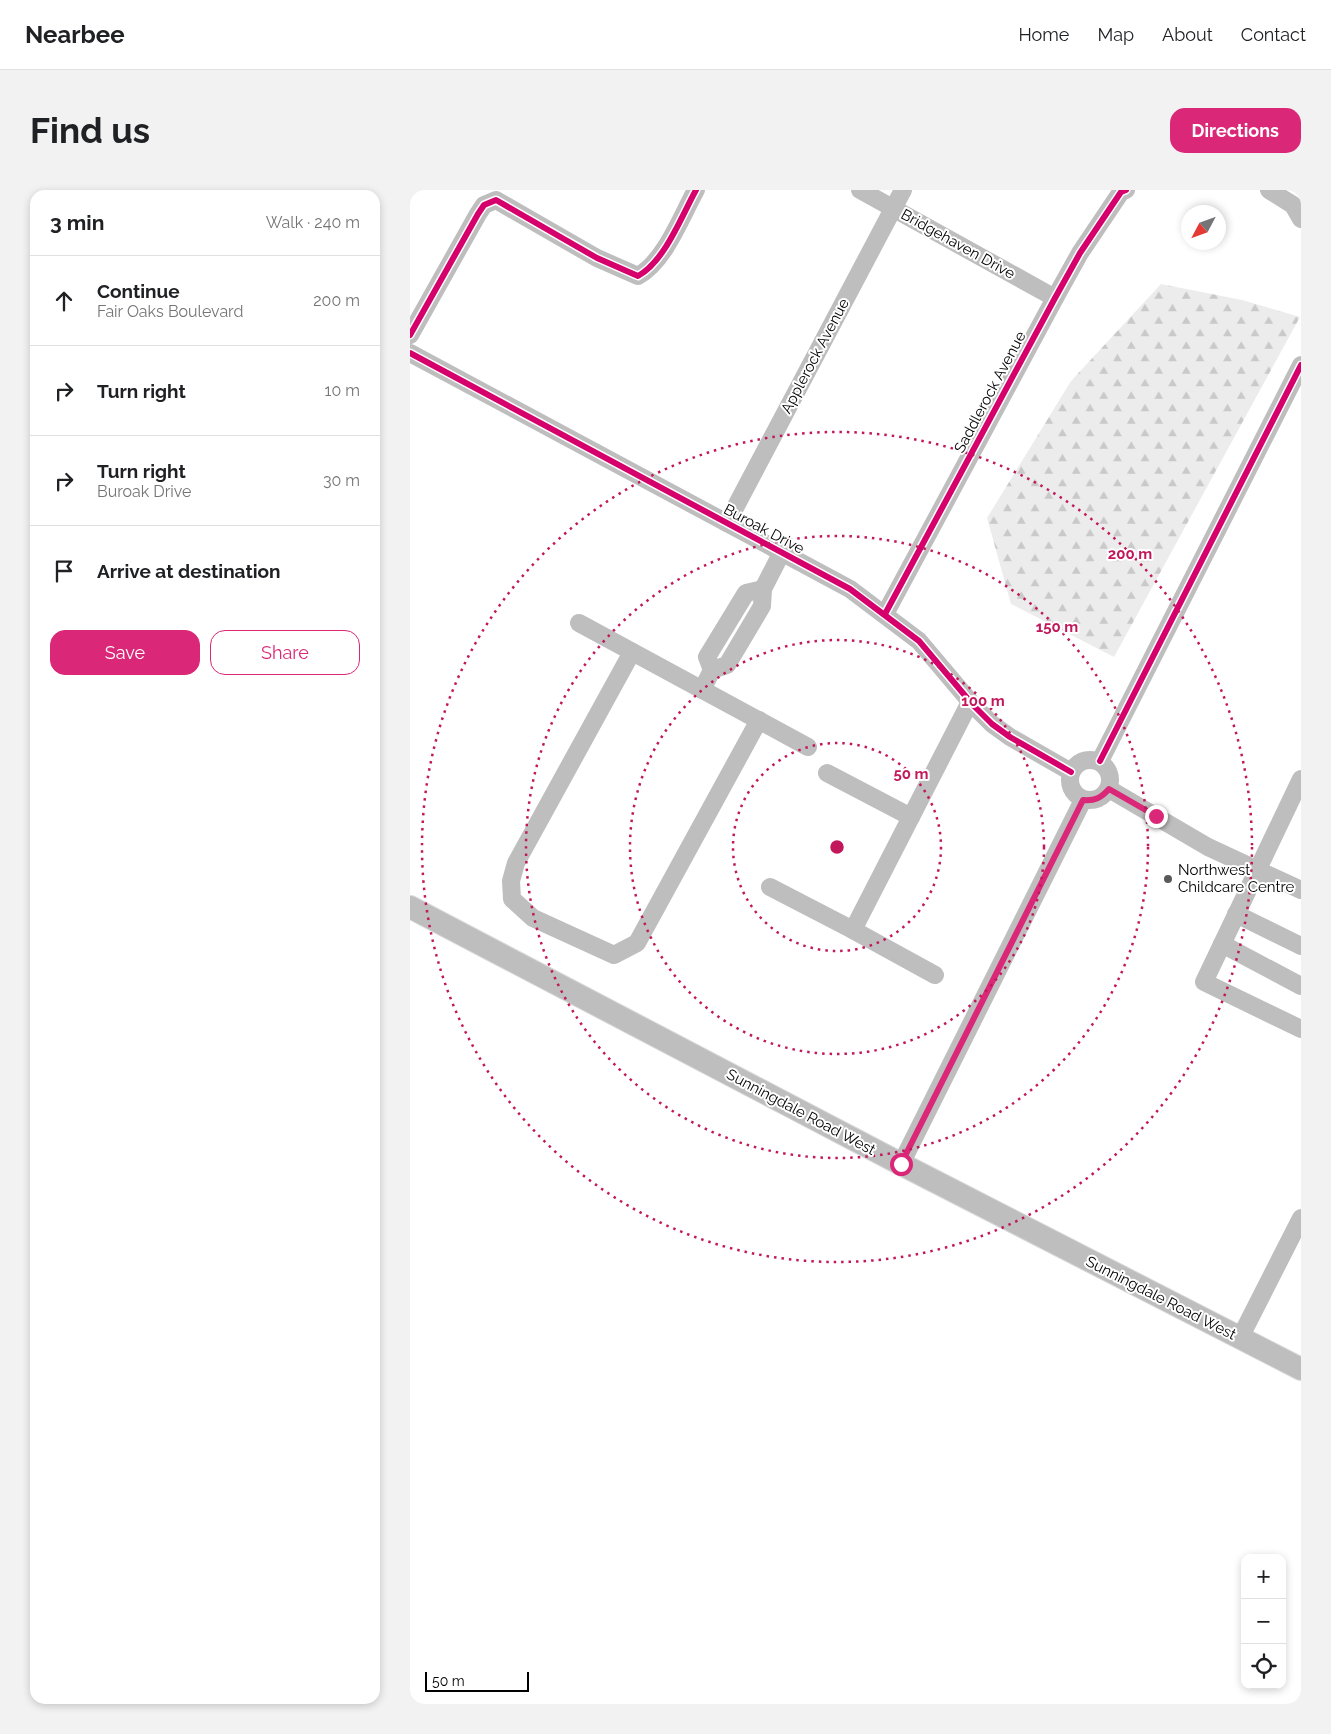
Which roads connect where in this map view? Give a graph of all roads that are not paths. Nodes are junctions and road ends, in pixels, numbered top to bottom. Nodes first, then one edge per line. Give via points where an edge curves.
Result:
1 (696, 190) edge
2 (860, 190) edge
3 (903, 190) edge
4 (1126, 190) edge
5 (1269, 190) edge
6 (894, 208) junction
7 (1301, 219) edge
8 (1055, 298) junction
9 (410, 335) edge
10 (410, 353) edge
11 (1301, 365) edge
12 (727, 523) junction
13 (782, 552) junction
14 (885, 614) junction
15 (579, 623) dead end
16 (632, 652) junction
17 (702, 690) junction
18 (970, 702) junction
19 (759, 720) junction
20 (808, 747) dead end
21 (1100, 761) junction
22 (1071, 772) junction
23 (827, 774) dead end
24 (1301, 779) edge
25 (1109, 789) junction
26 (1083, 800) junction
27 (911, 817) junction
28 (1258, 869) junction
29 (770, 887) dead end
30 (1301, 890) edge
31 (410, 908) edge
32 (1236, 914) junction
33 (853, 930) junction
34 (1222, 944) junction
35 (1301, 946) edge
36 (935, 975) dead end
37 (1301, 986) edge
38 (1301, 1029) edge
39 (901, 1164) junction
40 (1301, 1218) edge
41 (1240, 1338) junction
42 (1301, 1369) edge

1 - 9 street via 658,259 650,270 638,276 597,258 496,200 484,205
2 - 6 street, Bridgehaven Drive
3 - 6 street, Applerock Avenue
4 - 8 street, Saddlerock Avenue via 1086,246
5 - 7 street via 1293,205
6 - 8 street, Bridgehaven Drive
6 - 12 street, Applerock Avenue
8 - 14 street, Saddlerock Avenue
10 - 12 street, Buroak Drive
11 - 21 street
12 - 13 street, Buroak Drive
13 - 14 street, Buroak Drive via 850,589
13 - 17 street via 763,588 762,606 727,665 712,670
14 - 18 street, Buroak Drive via 919,641
15 - 16 street
16 - 17 street
16 - 19 street via 516,863 511,881 512,899 533,918 614,955 637,944
17 - 19 street
18 - 22 street, Buroak Drive via 1010,737
18 - 27 street
19 - 20 street
21 - 22 street via 1084,760
21 - 25 street via 1108,769
22 - 26 street via 1070,785
23 - 27 street
24 - 28 street
25 - 26 street via 1093,801
25 - 28 street via 1208,846
26 - 39 street
27 - 33 street
28 - 30 street
28 - 32 street
29 - 33 street
31 - 39 main road, Sunningdale Road West
32 - 34 street
32 - 35 street
33 - 36 street
34 - 37 street
34 - 38 street via 1204,982
39 - 41 main road, Sunningdale Road West
40 - 41 street
41 - 42 main road, Sunningdale Road West

